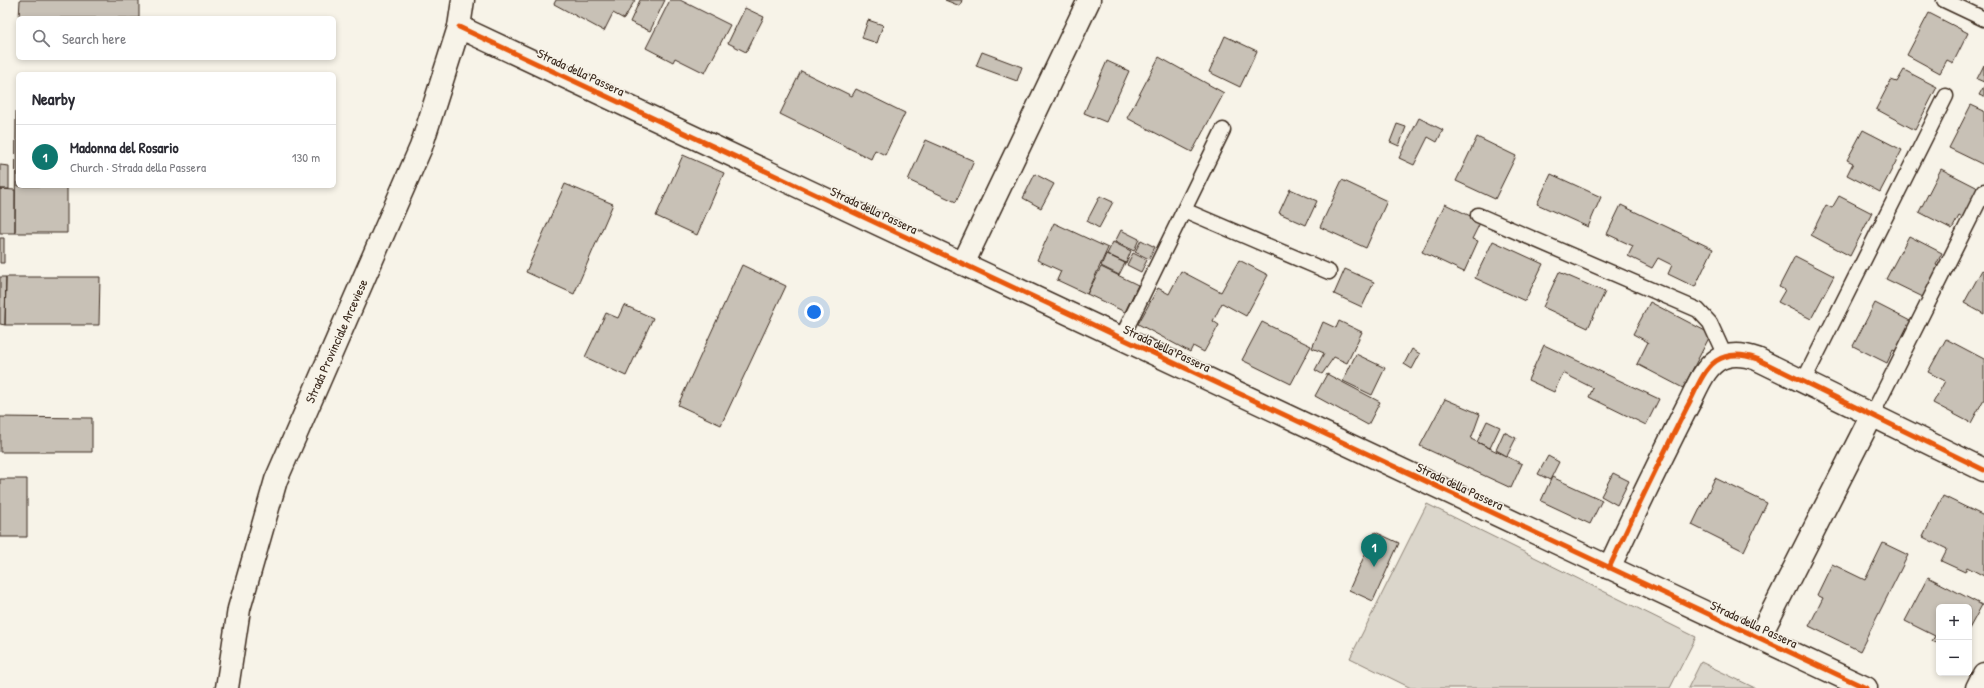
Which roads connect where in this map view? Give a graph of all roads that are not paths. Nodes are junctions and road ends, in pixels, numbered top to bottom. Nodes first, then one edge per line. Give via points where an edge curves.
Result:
1 (463, 0) edge
2 (1089, 0) edge
3 (1944, 0) edge
4 (1984, 19) edge
5 (459, 27) junction
6 (1946, 96) dead end
7 (1223, 130) dead end
8 (1984, 191) edge
9 (1184, 210) junction
10 (1478, 215) dead end
11 (964, 264) junction
12 (1329, 272) dead end
13 (1121, 339) junction
14 (1725, 356) junction
15 (1803, 382) junction
16 (1872, 415) junction
17 (1984, 470) edge
18 (1609, 568) junction
19 (1759, 638) junction
20 (1984, 674) edge
21 (227, 688) edge
22 (1866, 688) edge
23 (1977, 688) edge

1 - 5 street, Strada Provinciale Arceviese
2 - 11 street
3 - 4 lane
5 - 11 street, Strada della Passera
5 - 21 street, Strada Provinciale Arceviese via 422,147 276,480 239,609
6 - 15 lane
7 - 9 lane
8 - 16 lane
9 - 12 lane
9 - 13 lane
10 - 14 lane via 1698,310 1710,322
11 - 13 street, Strada della Passera
13 - 18 street, Strada della Passera
14 - 15 street via 1747,356
14 - 18 street via 1715,361 1703,377 1664,451
15 - 16 street
16 - 17 street
16 - 19 street
18 - 19 street, Strada della Passera
19 - 22 street, Strada della Passera
20 - 23 street

